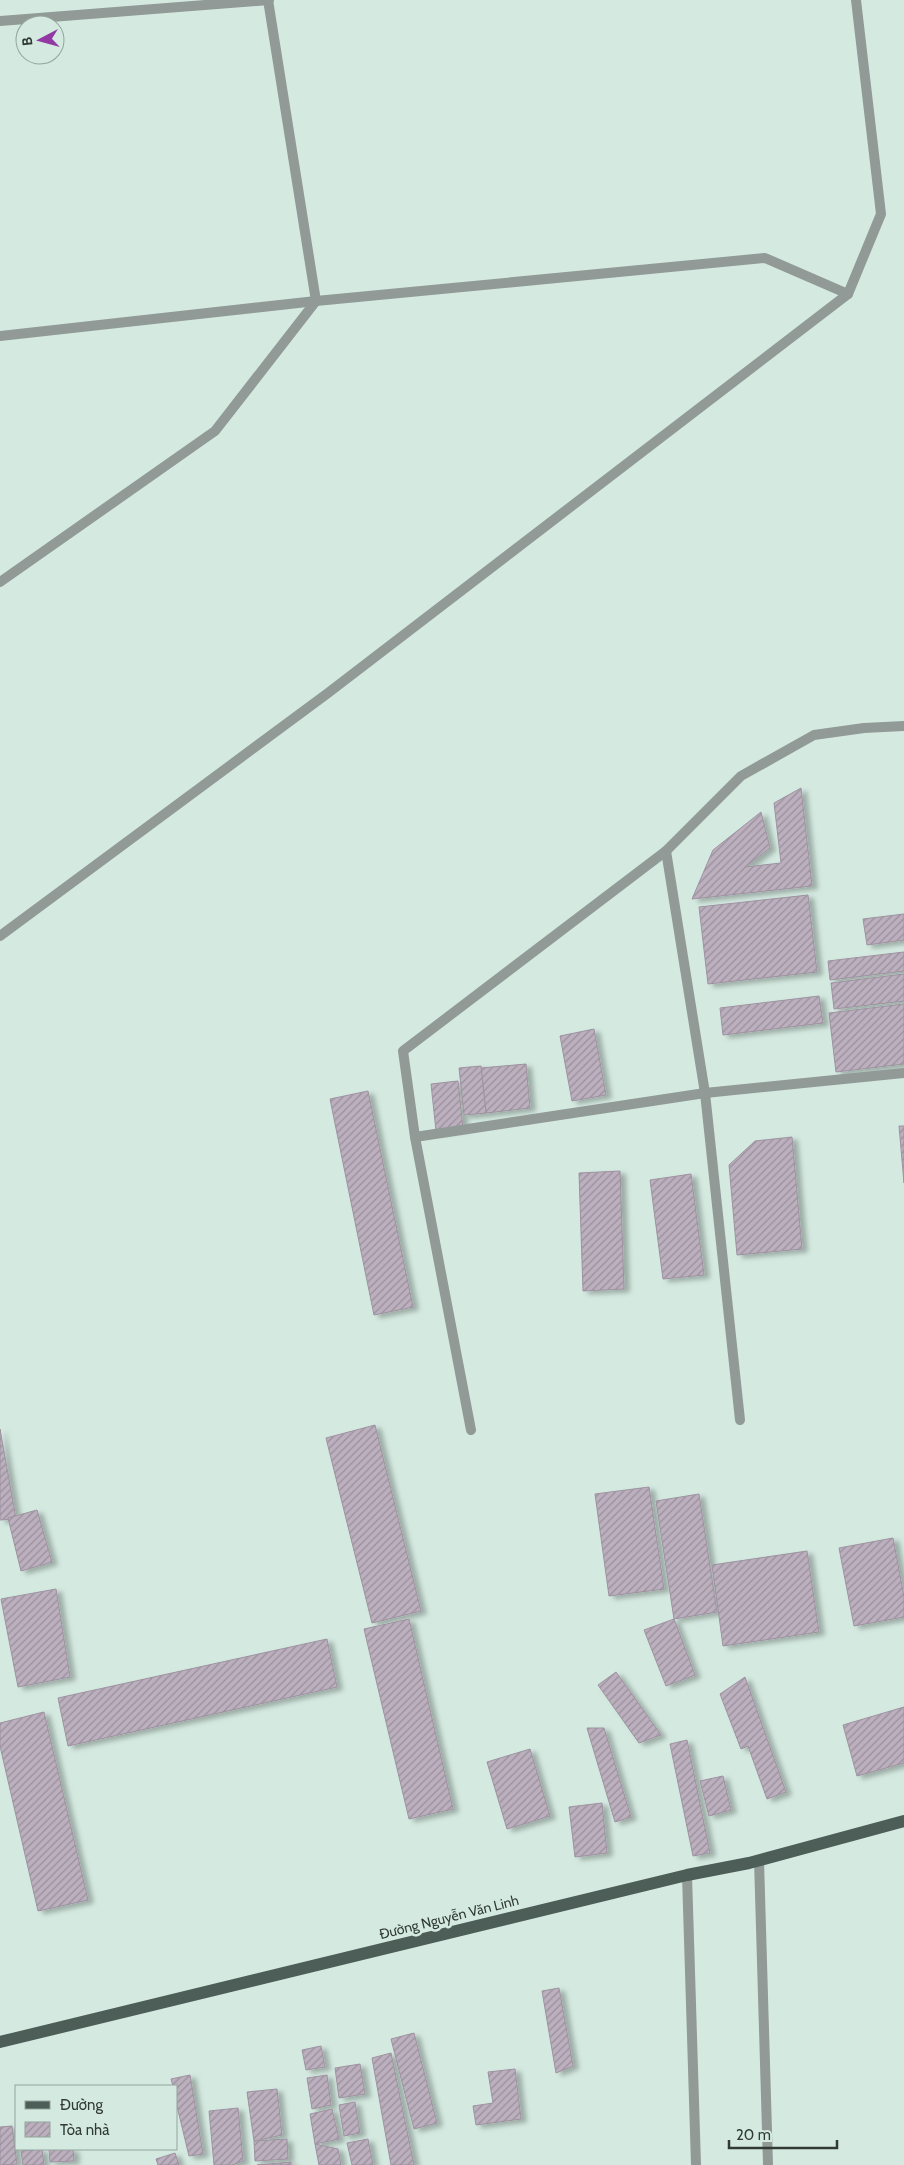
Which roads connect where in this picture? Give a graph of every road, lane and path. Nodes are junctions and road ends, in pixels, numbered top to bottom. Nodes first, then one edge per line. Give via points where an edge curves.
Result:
1 (268, 0) edge
2 (856, 0) edge
3 (0, 21) edge
4 (848, 294) junction
5 (316, 301) junction
6 (0, 336) edge
7 (0, 582) edge
8 (904, 726) edge
9 (666, 850) junction
10 (0, 936) edge
11 (904, 1073) edge
12 (705, 1093) junction
13 (416, 1137) junction
14 (740, 1420) dead end
15 (471, 1430) dead end
16 (904, 1821) edge
17 (759, 1860) junction
18 (687, 1875) junction
19 (0, 2042) edge
20 (696, 2165) edge
21 (768, 2165) edge

1 - 3 street
1 - 5 street
2 - 4 street via 880,214
4 - 5 street via 765,258
4 - 10 street via 328,693
5 - 6 street
5 - 7 street via 215,431
8 - 9 street via 814,735 741,776
9 - 12 street
9 - 13 street via 403,1051
11 - 12 street
12 - 13 street
12 - 14 street
13 - 15 street
16 - 17 main road, Đường Nguyễn Văn Linh
17 - 18 main road, Đường Nguyễn Văn Linh
17 - 21 street
18 - 19 main road, Đường Nguyễn Văn Linh
18 - 20 street

